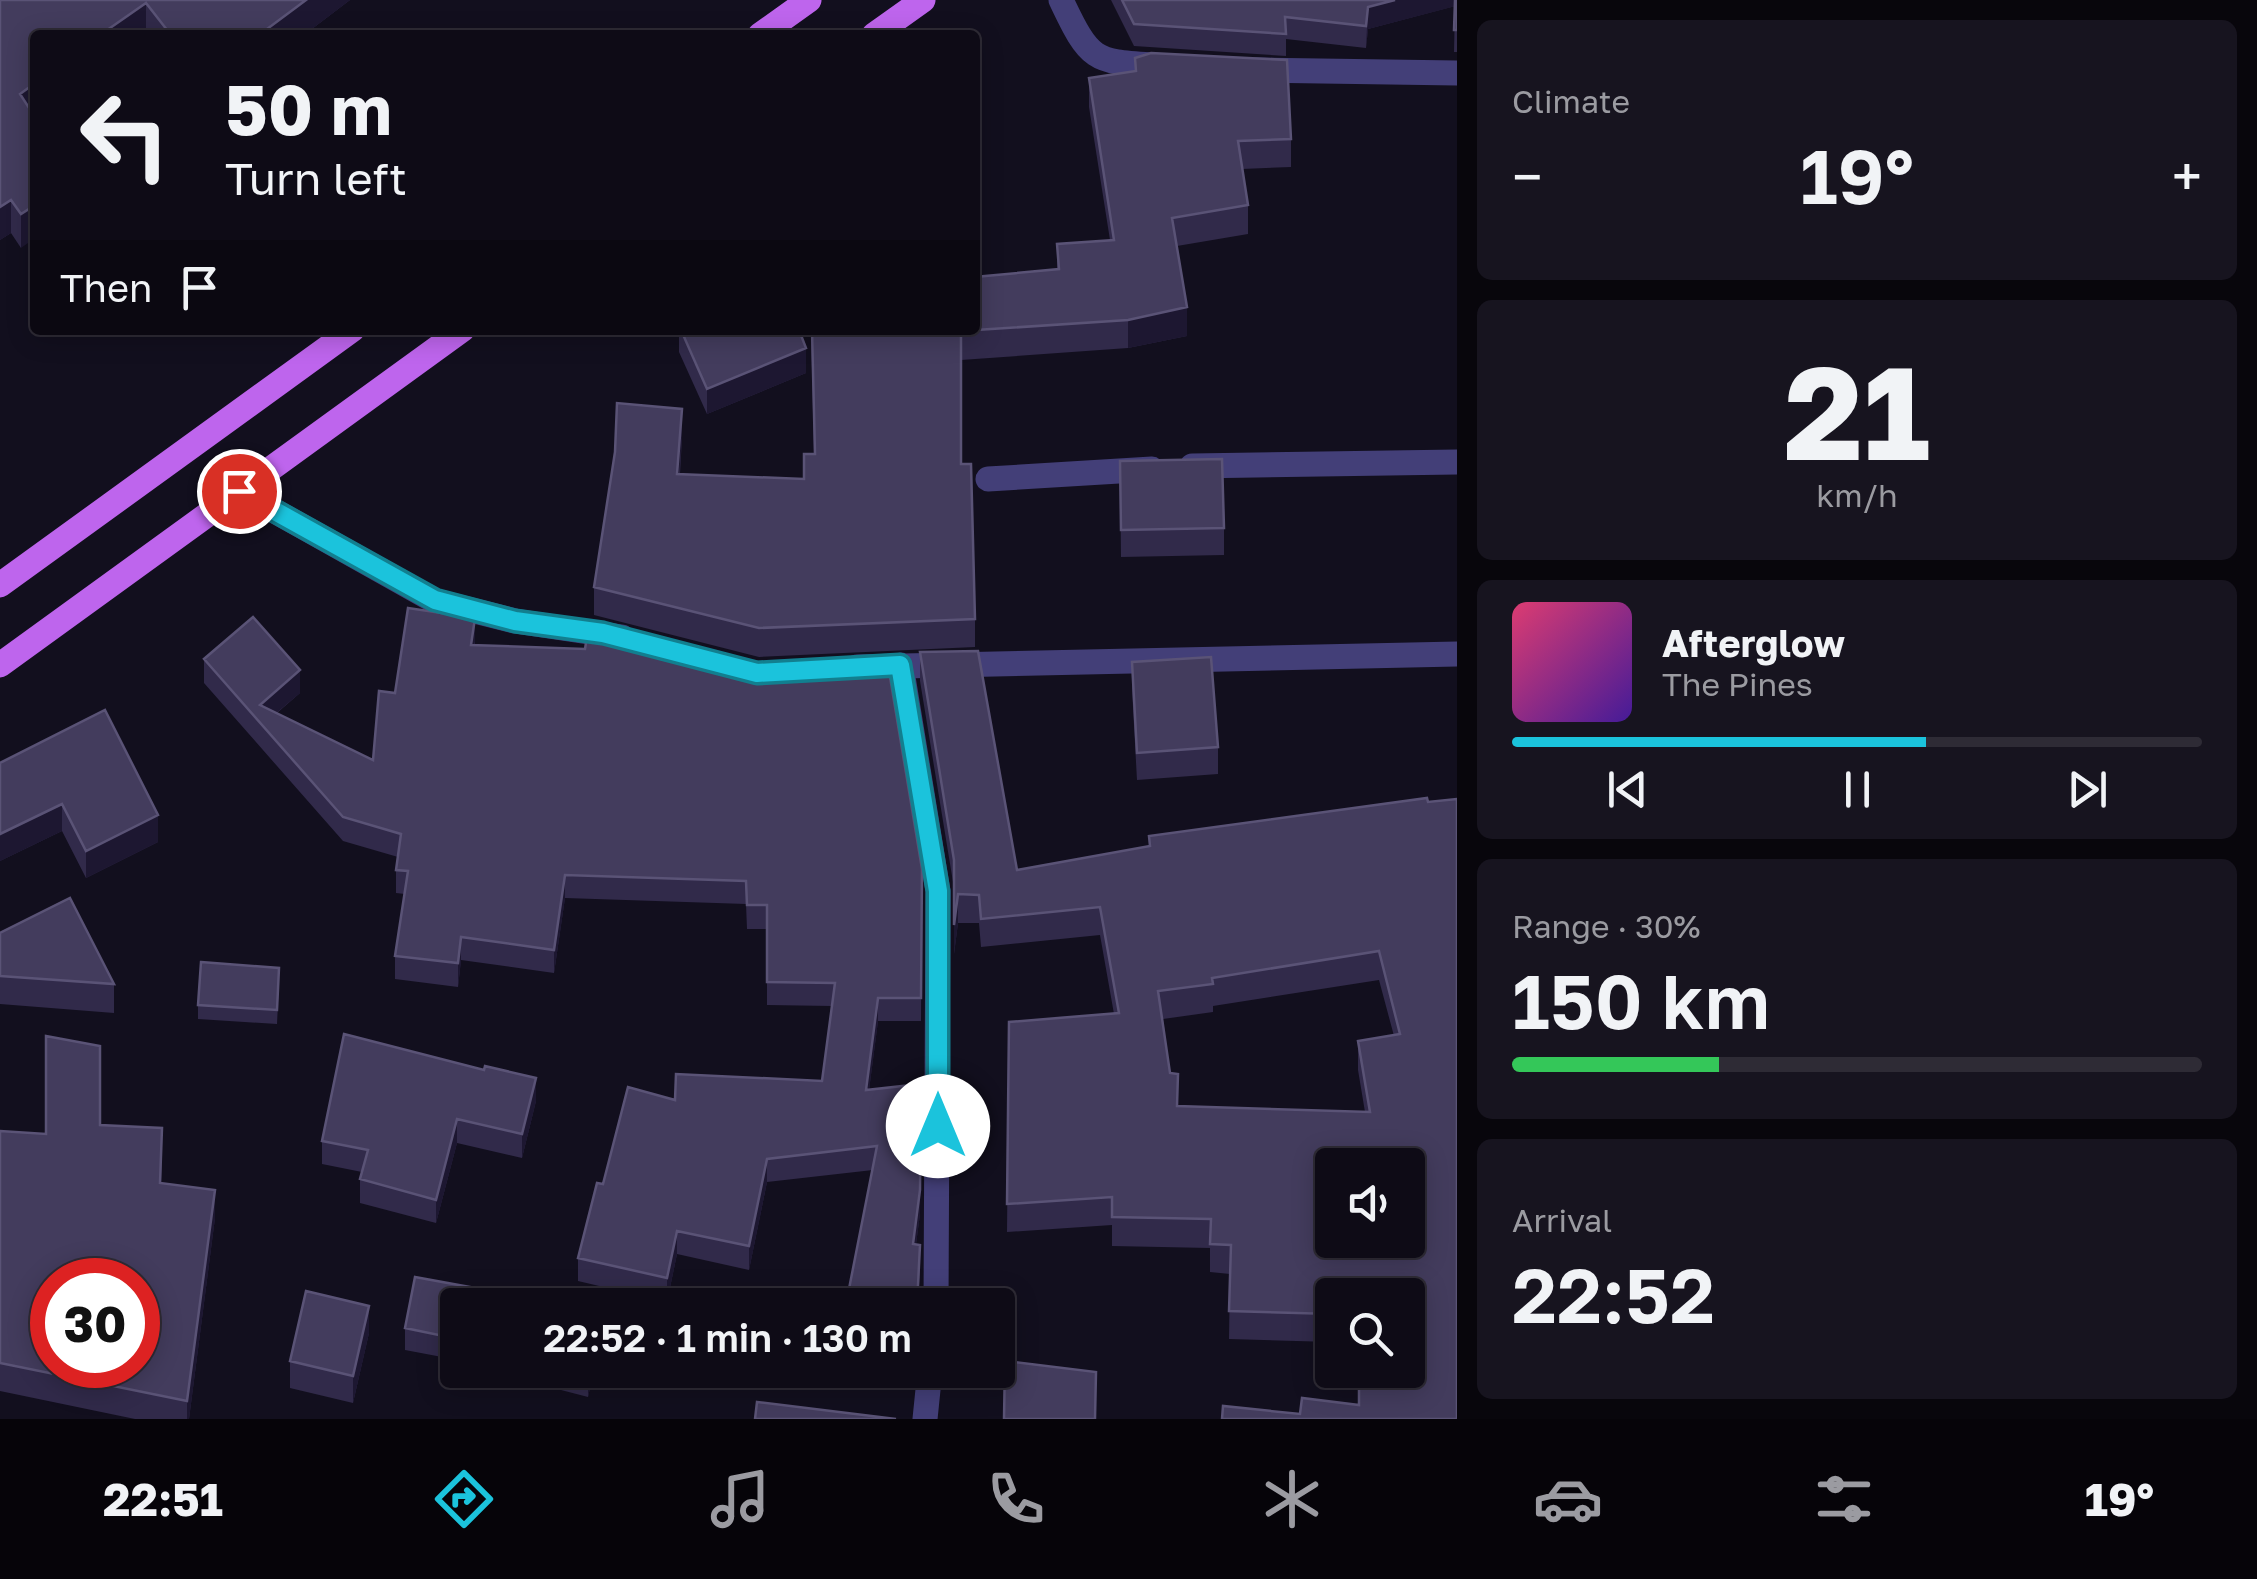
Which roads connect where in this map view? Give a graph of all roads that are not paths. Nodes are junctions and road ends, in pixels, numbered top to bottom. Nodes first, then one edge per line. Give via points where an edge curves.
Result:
1 (809, 0) edge
2 (923, 0) edge
3 (1060, 0) edge
4 (767, 30) edge
5 (881, 30) edge
6 (1191, 68) edge
7 (1227, 69) edge
8 (1457, 73) edge
9 (345, 335) edge
10 (455, 335) edge
11 (1457, 462) edge
12 (988, 479) dead end
13 (239, 491) junction
14 (0, 586) edge
15 (642, 643) edge
16 (1457, 654) edge
17 (0, 664) edge
18 (900, 665) junction
19 (829, 669) edge
20 (936, 1288) edge
21 (928, 1388) edge
22 (925, 1419) edge

1 - 4 main road
2 - 5 main road
3 - 6 street via 1084,49 1108,62
7 - 8 street
9 - 14 main road
10 - 13 main road
11 - 12 street via 1202,466
13 - 15 street via 435,600
13 - 17 main road
16 - 18 street
18 - 19 street
18 - 20 street via 938,891
21 - 22 street

